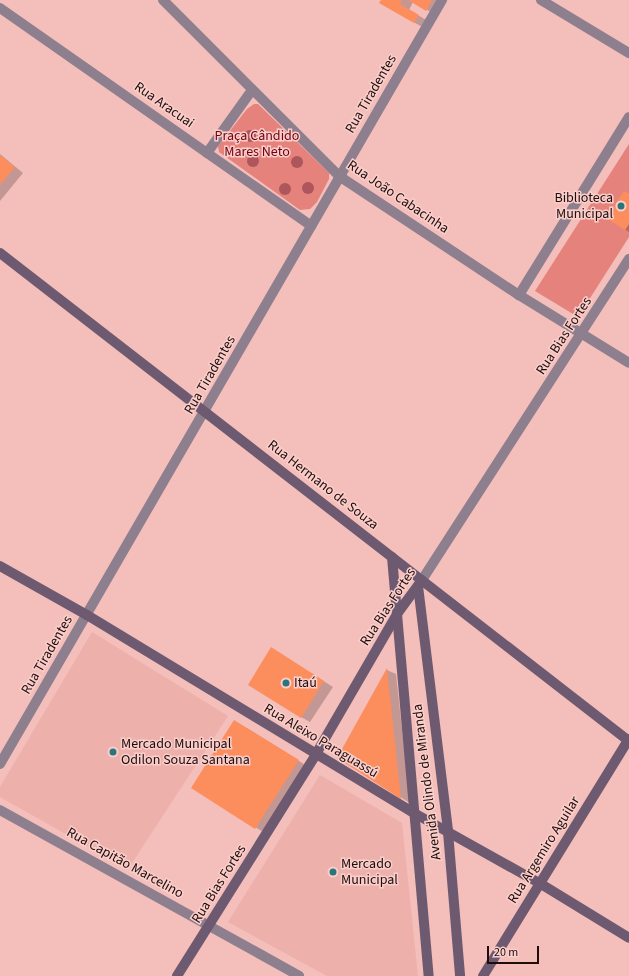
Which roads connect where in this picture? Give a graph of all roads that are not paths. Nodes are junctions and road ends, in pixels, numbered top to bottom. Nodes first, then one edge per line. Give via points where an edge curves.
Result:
1 (163, 0) edge
2 (442, 0) edge
3 (541, 0) edge
4 (0, 8) edge
5 (629, 53) edge
6 (252, 90) junction
7 (629, 117) edge
8 (207, 153) junction
9 (340, 176) junction
10 (311, 226) junction
11 (0, 253) edge
12 (629, 259) edge
13 (519, 295) junction
14 (582, 335) junction
15 (629, 363) edge
16 (206, 411) junction
17 (392, 557) junction
18 (0, 566) edge
19 (420, 583) junction
20 (397, 614) junction
21 (86, 615) junction
22 (629, 740) edge
23 (316, 754) junction
24 (0, 764) edge
25 (0, 810) edge
26 (414, 813) junction
27 (448, 832) junction
28 (541, 884) junction
29 (209, 926) junction
30 (629, 938) edge
31 (177, 976) edge
32 (299, 976) edge
33 (429, 976) edge
34 (460, 976) edge
35 (483, 976) edge

1 - 6 street, Rua João Cabacinha
2 - 9 street, Rua Tiradentes
3 - 5 street
4 - 8 street, Rua Aracuai
6 - 8 street
6 - 9 street, Rua João Cabacinha
7 - 13 street
8 - 10 street, Rua Aracuai
9 - 10 street, Rua Tiradentes
9 - 13 street, Rua João Cabacinha
10 - 16 street, Rua Tiradentes
11 - 16 main road, Rua Hermano de Souza
12 - 14 street, Rua Bias Fortes
13 - 14 street, Rua João Cabacinha
14 - 15 street, Rua João Cabacinha
14 - 19 street, Rua Bias Fortes
16 - 17 main road, Rua Hermano de Souza
16 - 21 street, Rua Tiradentes
17 - 19 main road, Rua Hermano de Souza
17 - 20 main road, Avenida Olindo de Miranda
18 - 21 main road, Rua Aleixo Paraguassú
19 - 20 main road, Rua Bias Fortes
19 - 22 main road, Rua Hermano de Souza
19 - 27 main road, Avenida Olindo de Miranda
20 - 23 main road, Rua Bias Fortes
20 - 26 main road, Avenida Olindo de Miranda
21 - 23 main road, Rua Aleixo Paraguassú
21 - 24 street, Rua Tiradentes
22 - 28 main road, Rua Argemiro Aguilar
23 - 26 main road, Rua Aleixo Paraguassú
23 - 29 main road, Rua Bias Fortes
25 - 29 street, Rua Capitão Marcelino
26 - 27 main road, Rua Aleixo Paraguassú
26 - 33 main road, Avenida Olindo de Miranda
27 - 28 main road, Rua Aleixo Paraguassú
27 - 34 main road, Avenida Olindo de Miranda
28 - 30 main road, Rua Aleixo Paraguassú
28 - 35 main road, Rua Argemiro Aguilar
29 - 31 main road, Rua Bias Fortes
29 - 32 street, Rua Capitão Marcelino

